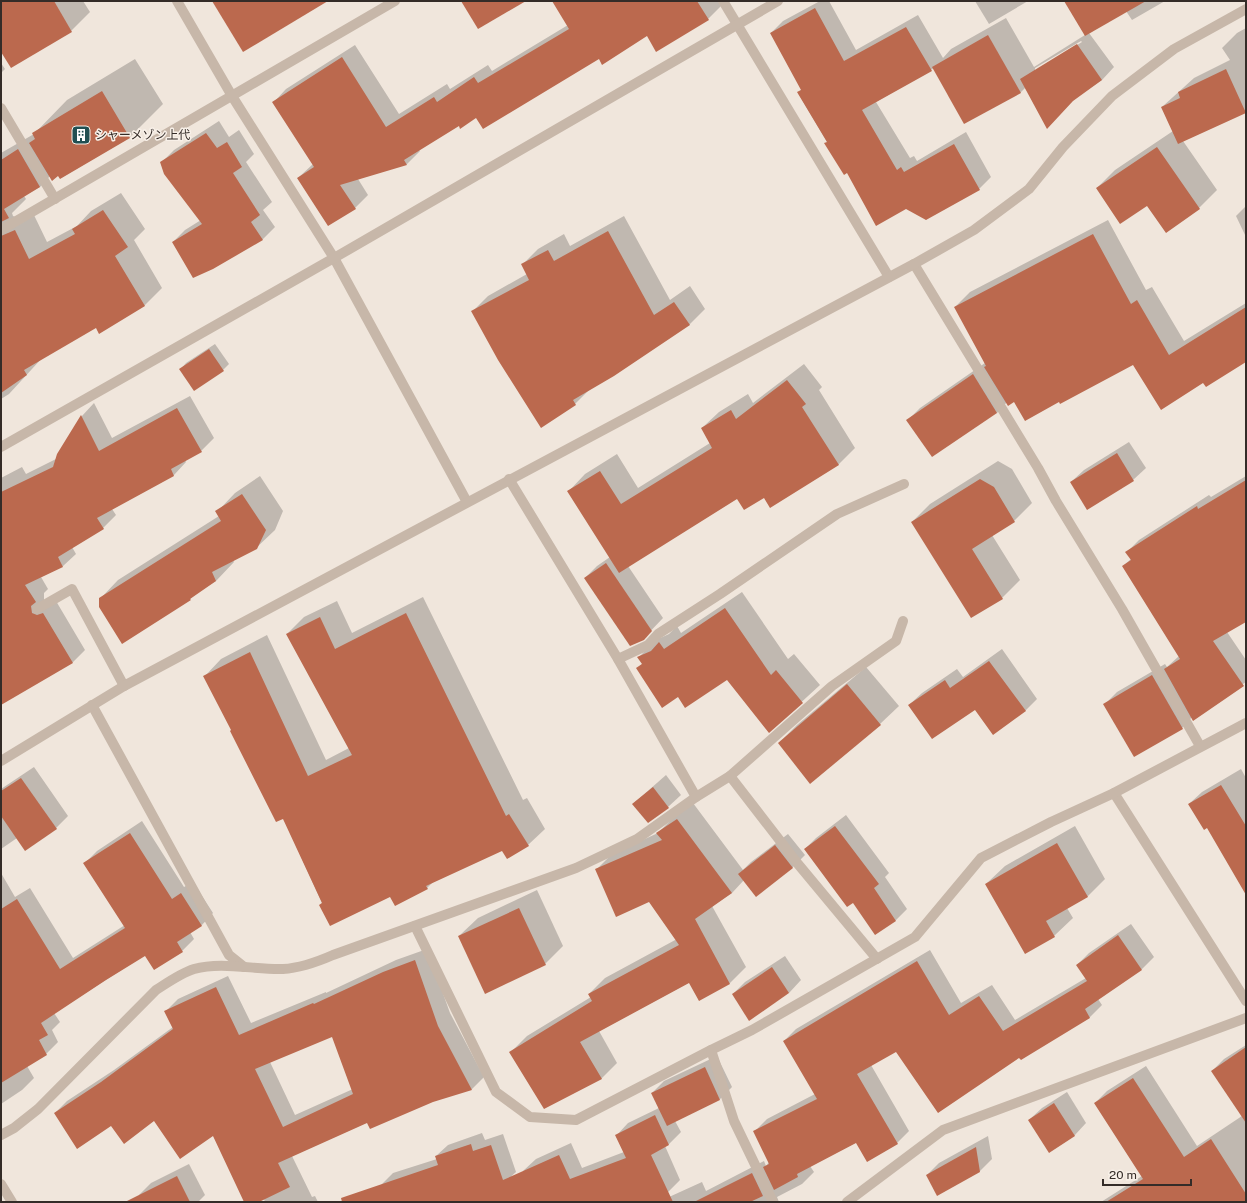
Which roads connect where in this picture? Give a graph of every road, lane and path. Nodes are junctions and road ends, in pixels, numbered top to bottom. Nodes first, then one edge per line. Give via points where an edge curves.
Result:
1 (177, 1) edge
2 (395, 1) edge
3 (723, 1) edge
4 (778, 1) edge
5 (1246, 9) edge
6 (737, 25) junction
7 (232, 96) junction
8 (1, 108) edge
9 (55, 199) junction
10 (1, 230) edge
11 (334, 258) junction
12 (914, 264) junction
13 (889, 277) junction
14 (1, 447) edge
15 (509, 479) junction
16 (904, 484) dead end
17 (467, 502) junction
18 (37, 609) dead end
19 (903, 621) dead end
20 (618, 659) junction
21 (124, 686) junction
22 (92, 705) junction
23 (1246, 723) edge
24 (1200, 746) junction
25 (1, 761) edge
26 (730, 776) junction
27 (1114, 793) junction
28 (696, 797) junction
29 (415, 926) junction
30 (877, 959) junction
31 (244, 967) junction
32 (1246, 1002) edge
33 (1246, 1018) edge
34 (711, 1050) junction
35 (1, 1135) edge
36 (1, 1184) edge
37 (12, 1202) edge
38 (773, 1202) edge
39 (847, 1202) edge

1 - 7 street
2 - 7 street
3 - 6 street
4 - 6 street
5 - 12 street via 1174,49 1112,96 1063,147 1029,189 974,230
6 - 11 street
6 - 13 street
7 - 9 street
7 - 11 street
8 - 9 street
9 - 10 street
11 - 14 street
11 - 17 street
12 - 13 street
12 - 24 street via 1038,468
13 - 15 street
15 - 17 street
15 - 20 street
16 - 20 street via 837,514 658,634 648,645
17 - 21 street
18 - 21 street via 72,589
19 - 26 street via 896,641 832,686
20 - 28 street
21 - 22 street
22 - 25 street
22 - 31 street via 229,954
23 - 24 street
24 - 27 street
26 - 28 street
26 - 30 street via 798,864
27 - 30 street via 981,858 915,937
27 - 32 street
28 - 29 street via 637,839 583,865
29 - 31 street via 312,964 284,969
29 - 34 street via 496,1092 530,1117 576,1120
30 - 34 street via 752,1030
31 - 35 street via 215,966 193,969 156,990 38,1109
33 - 39 street via 943,1130
34 - 38 street via 734,1121
36 - 37 street

